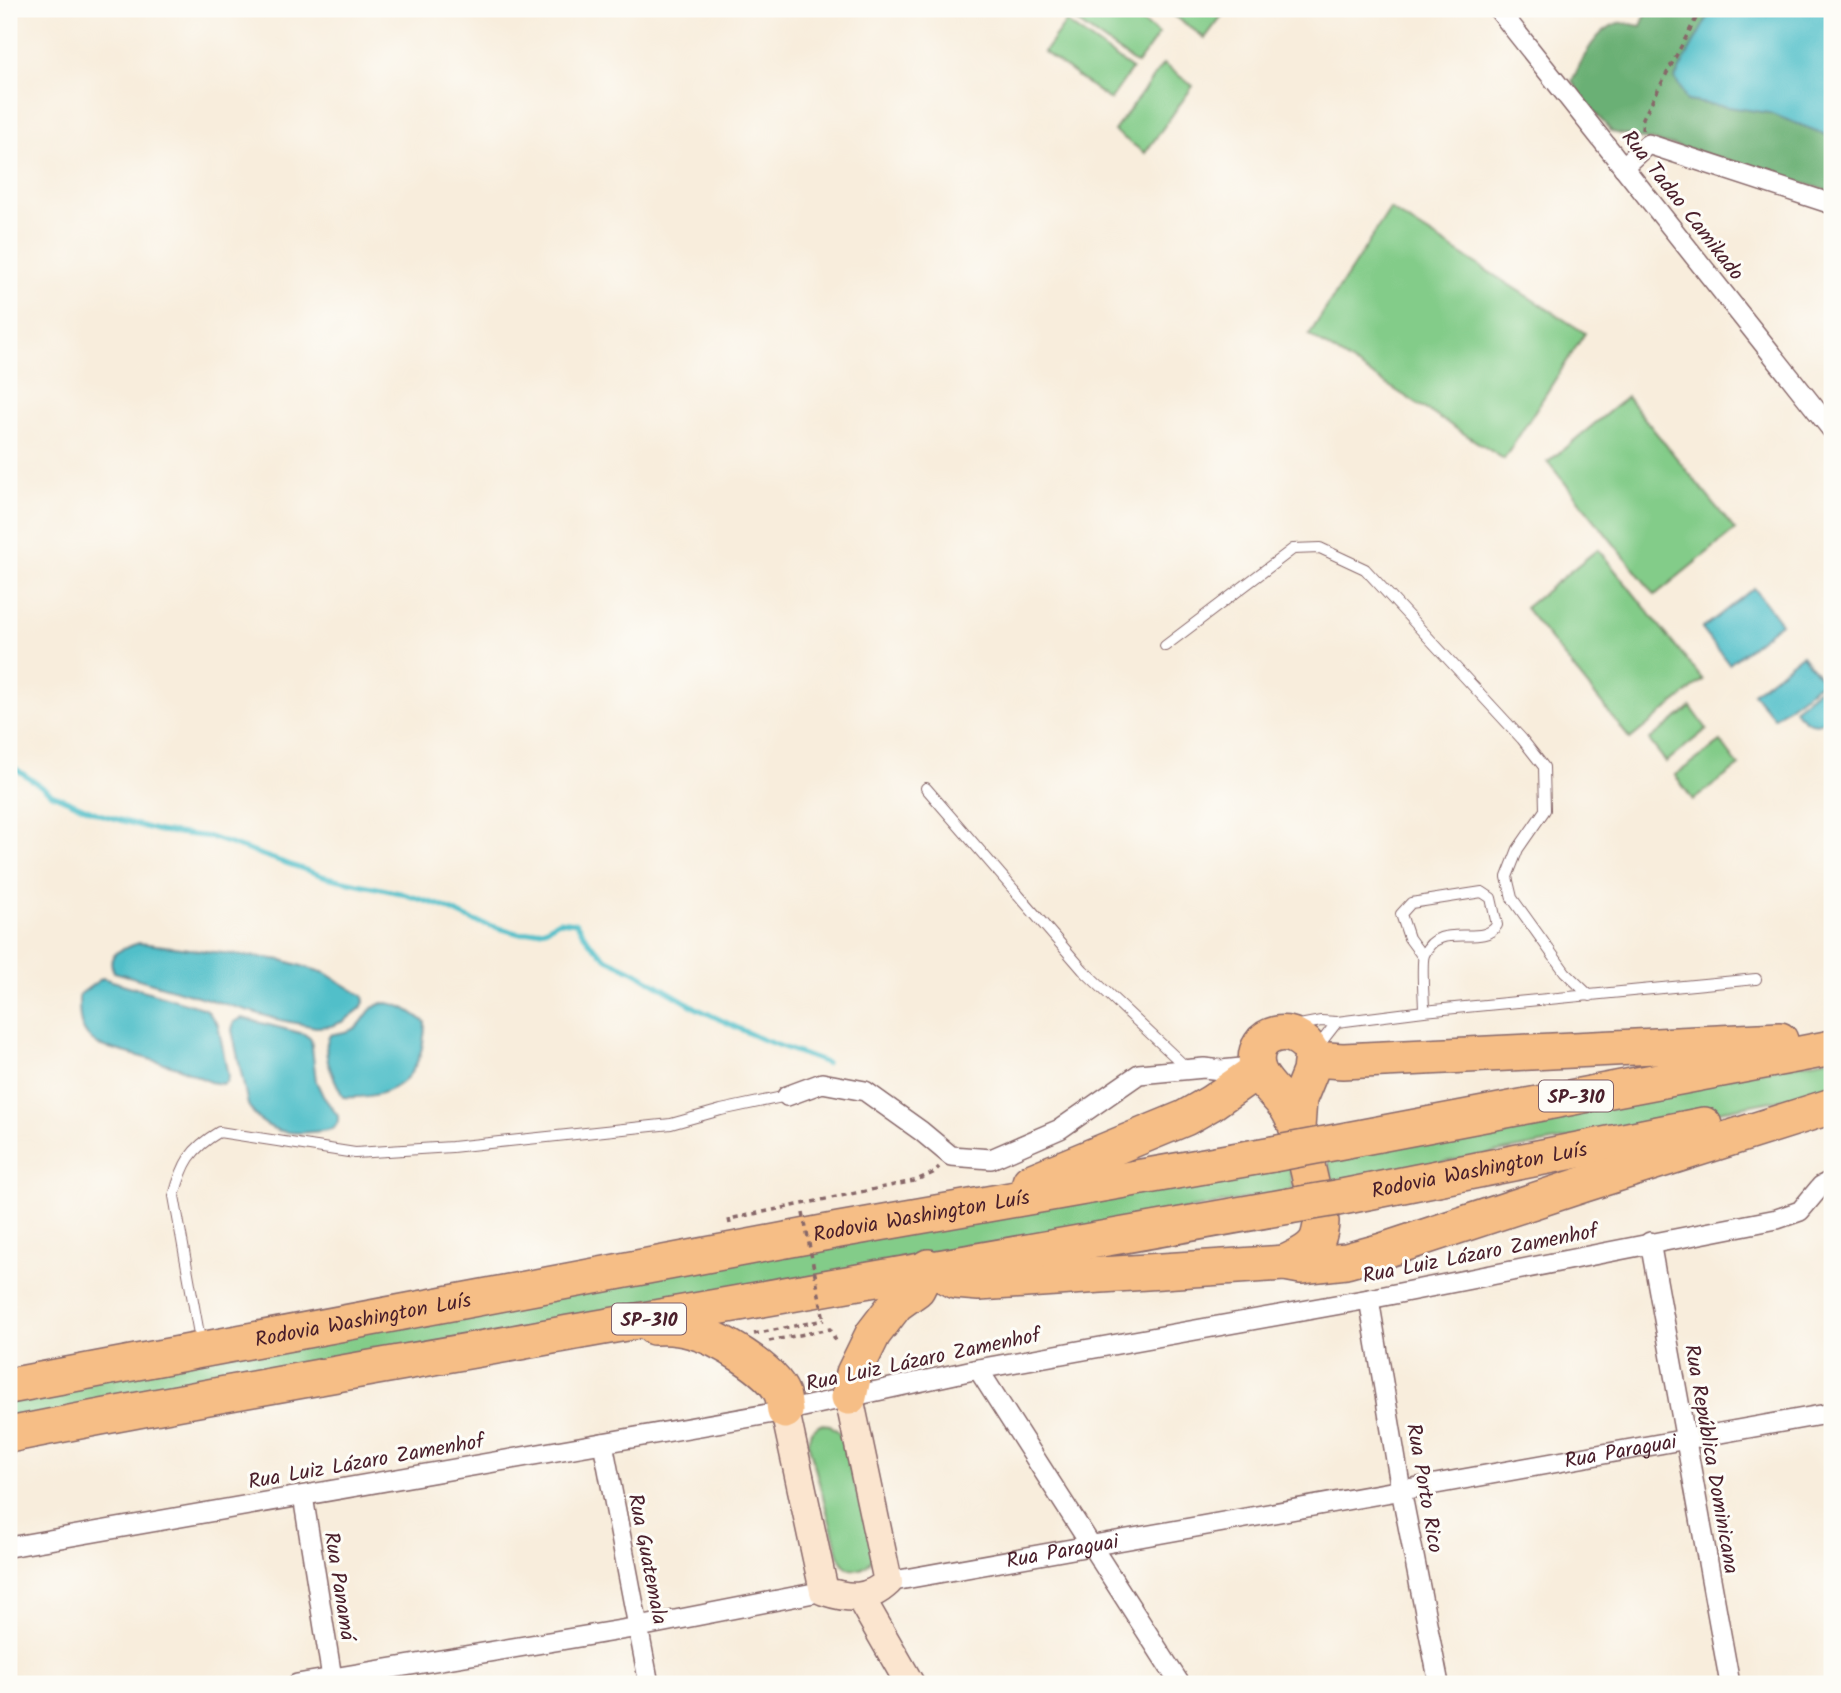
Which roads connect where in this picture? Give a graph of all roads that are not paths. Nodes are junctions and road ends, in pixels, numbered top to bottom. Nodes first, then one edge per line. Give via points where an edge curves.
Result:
1 (1497, 9) edge
2 (1623, 167) junction
3 (1832, 204) edge
4 (1832, 430) edge
5 (1165, 646) dead end
6 (926, 788) dead end
7 (1423, 957) junction
8 (1756, 979) dead end
9 (1590, 996) junction
10 (1424, 1011) junction
11 (1337, 1022) junction
12 (1273, 1035) junction
13 (1832, 1038) edge
14 (1832, 1048) edge
15 (1312, 1058) junction
16 (1258, 1068) junction
17 (1188, 1069) junction
18 (787, 1096) joint
19 (1832, 1100) edge
20 (1832, 1106) edge
21 (1309, 1137) junction
22 (1832, 1180) edge
23 (1329, 1211) junction
24 (839, 1230) junction
25 (1650, 1242) junction
26 (1382, 1251) junction
27 (1285, 1263) junction
28 (928, 1267) junction
29 (1368, 1298) junction
30 (574, 1332) junction
31 (202, 1349) junction
32 (978, 1368) junction
33 (9, 1386) edge
34 (849, 1397) junction
35 (785, 1411) junction
36 (1832, 1413) edge
37 (9, 1435) edge
38 (1686, 1439) junction
39 (603, 1443) junction
40 (1401, 1490) junction
41 (303, 1496) junction
42 (1092, 1546) junction
43 (9, 1547) edge
44 (888, 1582) junction
45 (824, 1591) junction
46 (860, 1597) junction
47 (639, 1628) junction
48 (332, 1681) edge
49 (297, 1684) edge
50 (649, 1684) edge
51 (911, 1684) edge
52 (1180, 1684) edge
53 (1439, 1684) edge
54 (1730, 1684) edge

1 - 2 street, Rua Tadao Camikado
2 - 3 street via 1648,145
2 - 4 street, Rua Tadao Camikado
5 - 9 lane via 1293,549 1320,548 1364,569 1544,768 1545,810 1518,849 1507,877 1512,898 1565,972
6 - 17 lane via 1083,970
7 - 7 lane via 1431,943 1443,936 1493,932 1497,925 1491,898 1482,892 1405,907 1401,915 1409,938
7 - 10 lane
8 - 9 lane
9 - 10 lane
10 - 11 lane
11 - 12 lane via 1304,1023
11 - 15 lane
12 - 15 highway via 1283,1032 1301,1038
12 - 16 highway via 1259,1048
13 - 15 highway via 1343,1061
14 - 21 highway, Rodovia Washington Luís / SP-310
15 - 21 highway via 1299,1099
16 - 17 street
16 - 21 highway
16 - 24 highway via 1185,1118 1022,1186
17 - 18 street via 1139,1074 1060,1129 991,1159 951,1156 865,1091 822,1083
18 - 31 lane via 671,1124 452,1147 355,1153 219,1132 192,1152 174,1196
19 - 23 highway, Rodovia Washington Luís / SP-310
20 - 26 highway
21 - 23 highway
21 - 24 highway, Rodovia Washington Luís / SP-310, bridge via 1273,1154
22 - 25 street, Rua Luiz Lázaro Zamenhof via 1789,1216
23 - 26 highway via 1336,1237 1350,1245
23 - 27 highway via 1317,1241
23 - 28 highway, Rodovia Washington Luís / SP-310, bridge via 1289,1206
24 - 31 highway, Rodovia Washington Luís / SP-310
25 - 29 street, Rua Luiz Lázaro Zamenhof
25 - 38 street, Rua República Dominicana
26 - 27 highway via 1346,1261 1301,1266
27 - 28 highway via 979,1283 955,1281
28 - 30 highway, Rodovia Washington Luís / SP-310
28 - 34 highway via 917,1289 896,1304 873,1334 854,1373
29 - 32 street, Rua Luiz Lázaro Zamenhof
29 - 40 street, Rua Porto Rico
30 - 35 highway via 666,1326 693,1331 747,1359 767,1375 782,1394
30 - 37 highway, Rodovia Washington Luís / SP-310
31 - 33 highway, Rodovia Washington Luís / SP-310
32 - 34 street, Rua Luiz Lázaro Zamenhof
32 - 42 street
34 - 35 street, Rua Luiz Lázaro Zamenhof
34 - 44 street
35 - 39 street, Rua Luiz Lázaro Zamenhof
35 - 45 street
36 - 38 street, Rua Paraguai
38 - 40 street, Rua Paraguai
38 - 54 street, Rua República Dominicana
39 - 41 street, Rua Luiz Lázaro Zamenhof
39 - 47 street, Rua Guatemala
40 - 42 street, Rua Paraguai
40 - 53 street, Rua Porto Rico
41 - 43 street, Rua Luiz Lázaro Zamenhof
41 - 48 street, Rua Panamá
42 - 44 street, Rua Paraguai
42 - 52 street
44 - 46 street, Rua Paraguai via 877,1593
45 - 46 street
45 - 47 street
46 - 51 street
47 - 48 street
47 - 50 street, Rua Guatemala
48 - 49 street

